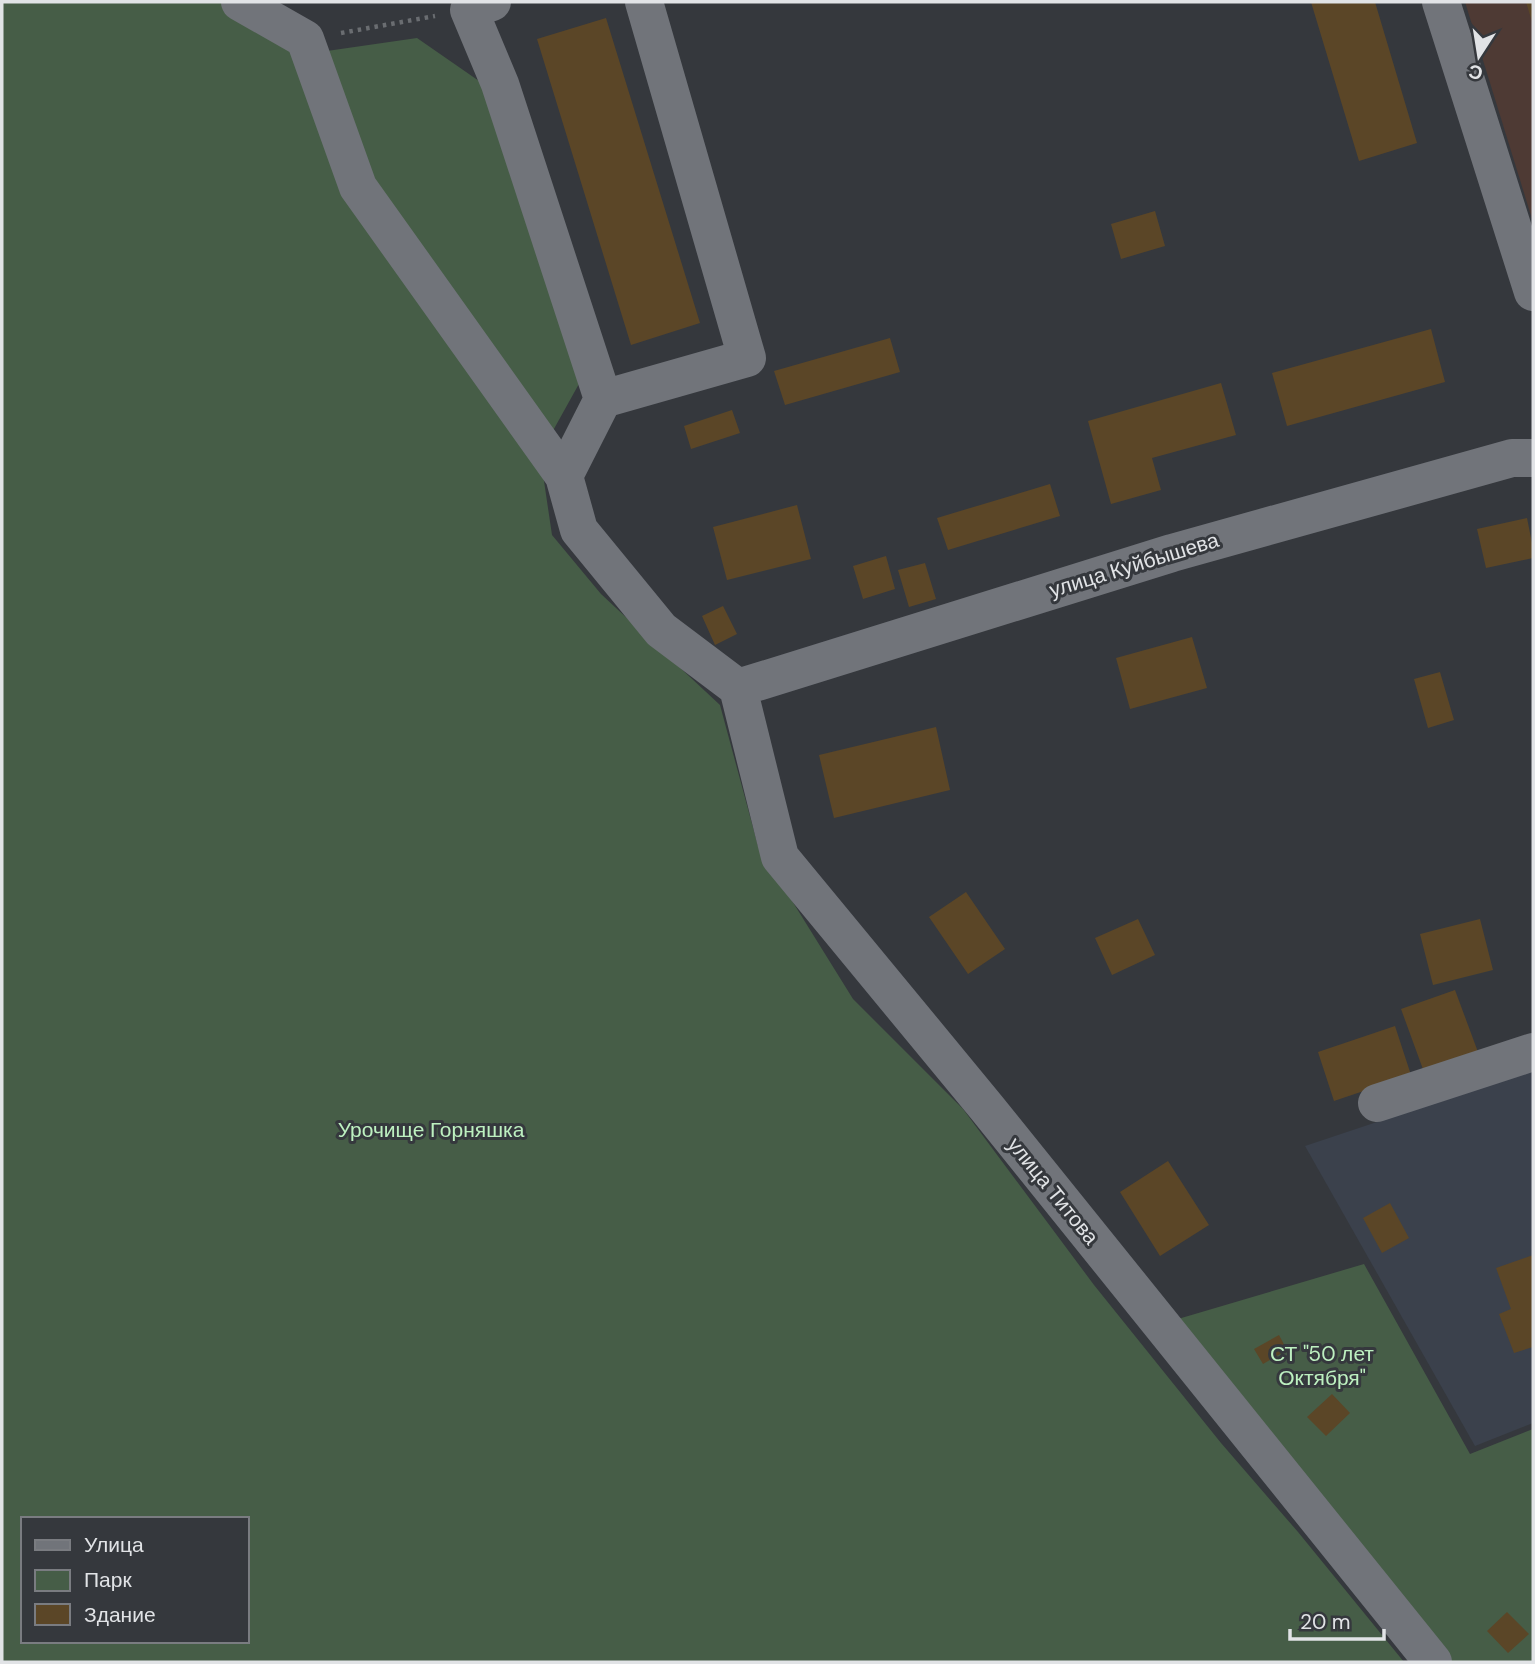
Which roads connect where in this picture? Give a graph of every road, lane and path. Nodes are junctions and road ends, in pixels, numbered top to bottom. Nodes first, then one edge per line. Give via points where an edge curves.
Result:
1 (240, 2) edge
2 (644, 2) edge
3 (1441, 2) edge
4 (481, 6) edge
5 (305, 39) junction
6 (1533, 292) edge
7 (603, 399) junction
8 (1533, 458) edge
9 (564, 476) junction
10 (738, 688) junction
11 (1533, 1052) edge
12 (1377, 1103) dead end
13 (1433, 1662) edge

1 - 5 street
2 - 7 street via 747,358
3 - 6 street
4 - 5 path
4 - 7 street via 500,84
5 - 9 street via 358,187
7 - 9 street
8 - 10 street, улица Куйбышева via 1512,458 1172,552
9 - 10 street via 579,530 644,610 661,630
10 - 13 street, улица Титова via 780,857
11 - 12 street

